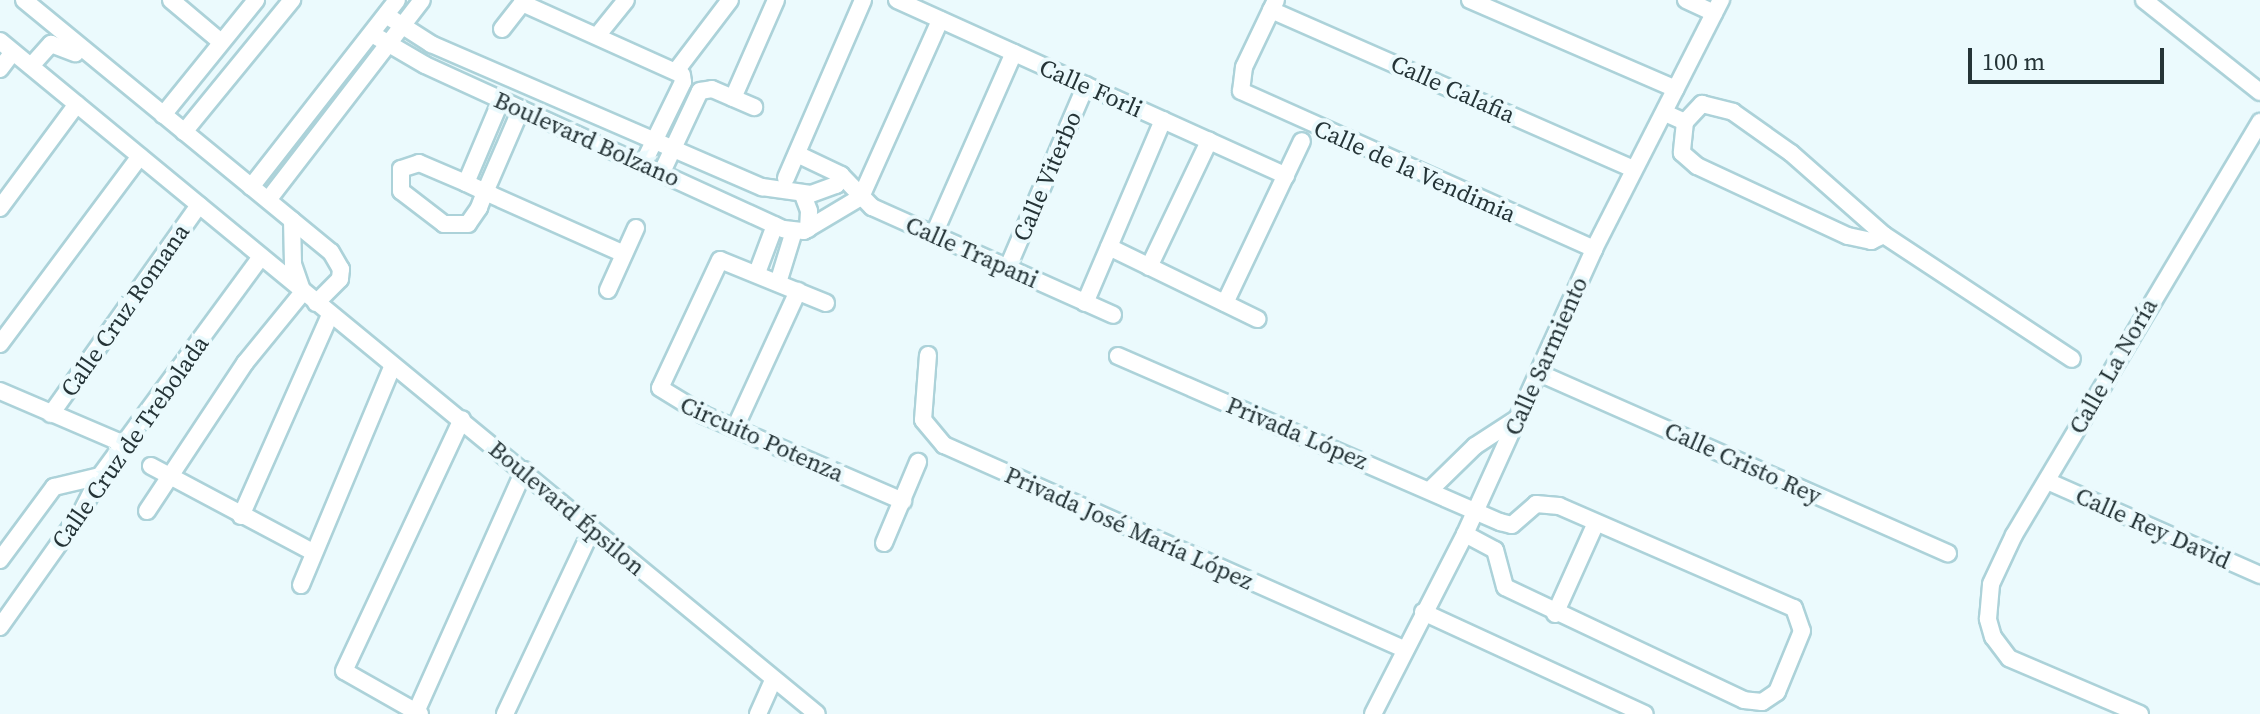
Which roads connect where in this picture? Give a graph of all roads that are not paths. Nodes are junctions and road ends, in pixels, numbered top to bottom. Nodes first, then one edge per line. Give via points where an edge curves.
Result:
1 (171, 0) edge
2 (256, 0) edge
3 (292, 0) edge
4 (397, 0) edge
5 (422, 0) edge
6 (626, 0) edge
7 (730, 0) edge
8 (776, 0) edge
9 (863, 0) edge
10 (897, 0) edge
11 (1470, 0) edge
12 (1686, 0) edge
13 (2144, 0) edge
14 (524, 1) edge
15 (30, 4) edge
16 (1274, 5) edge
17 (1718, 6) edge
18 (386, 15) junction
19 (940, 20) junction
20 (401, 26) junction
21 (502, 29) dead end
22 (372, 34) junction
23 (597, 36) junction
24 (221, 42) junction
25 (387, 45) junction
26 (6, 46) edge
27 (1014, 53) junction
28 (31, 66) junction
29 (0, 69) edge
30 (676, 71) junction
31 (1086, 85) junction
32 (1676, 89) junction
33 (2260, 92) edge
34 (733, 98) junction
35 (501, 100) junction
36 (77, 104) junction
37 (754, 107) dead end
38 (521, 109) junction
39 (158, 110) junction
40 (1665, 113) junction
41 (1163, 120) junction
42 (1685, 122) junction
43 (2260, 122) edge
44 (184, 132) junction
45 (655, 141) junction
46 (1209, 141) junction
47 (1302, 141) dead end
48 (673, 149) junction
49 (797, 154) junction
50 (140, 156) junction
51 (643, 164) junction
52 (1634, 169) junction
53 (662, 172) junction
54 (841, 175) junction
55 (1286, 176) junction
56 (786, 178) dead end
57 (466, 183) junction
58 (251, 187) junction
59 (485, 192) junction
60 (803, 195) junction
61 (861, 197) junction
62 (268, 200) junction
63 (199, 205) junction
64 (0, 208) edge
65 (292, 220) junction
66 (775, 225) junction
67 (636, 228) dead end
68 (801, 230) junction
69 (934, 234) junction
70 (1884, 235) junction
71 (1109, 247) junction
72 (1594, 249) junction
73 (624, 254) junction
74 (261, 257) junction
75 (1008, 267) junction
76 (1149, 267) junction
77 (757, 273) junction
78 (778, 283) junction
79 (608, 290) dead end
80 (798, 291) junction
81 (303, 292) junction
82 (316, 303) junction
83 (826, 303) dead end
84 (1085, 303) junction
85 (1225, 303) junction
86 (330, 315) junction
87 (1113, 315) dead end
88 (1257, 319) dead end
89 (0, 344) edge
90 (928, 355) dead end
91 (1118, 356) dead end
92 (2072, 359) dead end
93 (393, 365) junction
94 (1539, 373) junction
95 (0, 391) edge
96 (51, 414) junction
97 (1518, 418) junction
98 (462, 419) junction
99 (735, 428) junction
100 (126, 445) junction
101 (918, 462) dead end
102 (151, 466) dead end
103 (524, 470) junction
104 (169, 474) junction
105 (100, 476) junction
106 (2047, 481) junction
107 (1430, 490) junction
108 (903, 501) junction
109 (1476, 510) junction
110 (147, 511) dead end
111 (241, 516) junction
112 (1595, 525) junction
113 (592, 529) junction
114 (1465, 534) junction
115 (884, 543) dead end
116 (311, 551) junction
117 (1948, 553) dead end
118 (0, 560) edge
119 (2260, 575) edge
120 (301, 585) dead end
121 (1423, 612) junction
122 (1555, 614) junction
123 (0, 627) edge
124 (1404, 649) junction
125 (773, 680) junction
126 (418, 713) edge
127 (505, 714) edge
128 (758, 714) edge
129 (817, 714) edge
130 (1373, 714) edge
131 (1645, 714) edge
132 (2140, 714) edge

1 - 24 street
2 - 24 street
3 - 44 street
4 - 18 street
5 - 20 street
6 - 23 street
7 - 30 street
8 - 34 street
9 - 49 street
10 - 19 street, Calle Forli
11 - 32 street
12 - 17 street
13 - 33 street
14 - 21 street
14 - 23 street
15 - 39 street
16 - 52 street, Calle Calafia
16 - 72 street, Calle de la Vendimia via 1239,89
17 - 32 street, Calle Sarmiento
18 - 20 street, Boulevard Bolzano
18 - 22 street
19 - 27 street, Calle Forli
19 - 61 street
20 - 25 street
20 - 45 street, Boulevard Bolzano
22 - 25 street, Boulevard Bolzano
22 - 58 street
23 - 30 street
24 - 39 street
25 - 35 street, Boulevard Bolzano
25 - 62 street
26 - 28 street, Boulevard Épsilon
26 - 29 street
27 - 31 street, Calle Forli
27 - 69 street
28 - 36 street, Boulevard Épsilon
28 - 39 street via 45,47 63,44 121,91
30 - 45 street via 683,82
31 - 41 street, Calle Forli
31 - 75 street, Calle Viterbo
32 - 40 street, Calle Sarmiento
34 - 37 street
34 - 48 street via 712,89 700,91
35 - 38 street, Boulevard Bolzano
35 - 57 street
36 - 50 street, Boulevard Épsilon
36 - 64 street
38 - 51 street, Boulevard Bolzano
38 - 59 street
39 - 44 street
40 - 42 street
40 - 52 street, Calle Sarmiento
41 - 46 street, Calle Forli
41 - 71 street
42 - 70 street via 1702,104 1724,107 1791,153
42 - 70 street via 1682,153 1697,166 1848,236 1871,241
43 - 106 street, Calle La Noría
44 - 58 street
45 - 48 street, Boulevard Bolzano
45 - 51 street
46 - 55 street, Calle Forli
46 - 76 street
47 - 55 street
48 - 53 street
48 - 60 street, Boulevard Bolzano via 762,187
49 - 54 street
49 - 56 street
50 - 63 street, Boulevard Épsilon
50 - 89 street
51 - 53 street, Boulevard Bolzano
52 - 72 street, Calle Sarmiento
53 - 66 street, Boulevard Bolzano
54 - 60 street via 833,186
54 - 61 street, Calle Trapani
55 - 85 street
57 - 59 street
57 - 59 street via 419,163 406,165 398,175 401,191 449,225 468,224
58 - 62 street
59 - 73 street
60 - 68 street via 809,211
61 - 68 street
61 - 69 street, Calle Trapani
62 - 65 street
63 - 74 street, Boulevard Épsilon
63 - 96 street, Calle Cruz Romana
65 - 81 street via 293,264
65 - 82 street via 331,252 341,269 339,282
66 - 68 street, Boulevard Bolzano
66 - 77 street
67 - 73 street
68 - 78 street
69 - 75 street, Calle Trapani
70 - 92 street
71 - 76 street
71 - 84 street
72 - 94 street, Calle Sarmiento
73 - 79 street
74 - 81 street, Boulevard Épsilon
74 - 100 street, Calle Cruz de Trebolada
75 - 84 street, Calle Trapani
76 - 85 street
77 - 78 street, Circuito Potenza
77 - 99 street, Circuito Potenza via 725,260 716,264 661,380 668,397
78 - 80 street, Circuito Potenza
80 - 83 street, Circuito Potenza
80 - 99 street
81 - 82 street, Boulevard Épsilon
81 - 104 street via 252,352
82 - 86 street, Boulevard Épsilon
84 - 87 street, Calle Trapani
85 - 88 street
86 - 93 street, Boulevard Épsilon
86 - 111 street
90 - 124 street, Privada José María López via 923,420 944,445
91 - 107 street, Privada López
93 - 98 street, Boulevard Épsilon
93 - 116 street
94 - 97 street, Calle Sarmiento
94 - 117 street, Calle Cristo Rey
95 - 96 street
96 - 100 street
97 - 107 street via 1475,446
97 - 109 street, Calle Sarmiento
98 - 103 street, Boulevard Épsilon
98 - 126 street via 344,671
99 - 108 street, Circuito Potenza
100 - 105 street, Calle Cruz de Trebolada
101 - 108 street
102 - 104 street
103 - 113 street, Boulevard Épsilon
103 - 126 street
104 - 110 street
104 - 111 street
105 - 118 street via 54,487
105 - 123 street, Calle Cruz de Trebolada via 82,511
106 - 119 street, Calle Rey David
106 - 132 street, Calle La Noría via 1991,584 1988,619 1993,637 2009,658
107 - 109 street, Privada López
108 - 115 street
109 - 112 street, Privada López via 1512,525 1536,504 1548,503
109 - 114 street, Calle Sarmiento
111 - 116 street
112 - 122 street
112 - 122 street via 1794,608 1802,631 1777,692 1762,702 1744,700
113 - 125 street, Boulevard Épsilon
113 - 127 street
114 - 121 street, Calle Sarmiento
114 - 122 street via 1495,550 1505,587
116 - 120 street
121 - 124 street, Calle Sarmiento
121 - 131 street
124 - 130 street, Calle Sarmiento
125 - 128 street
125 - 129 street, Boulevard Épsilon

